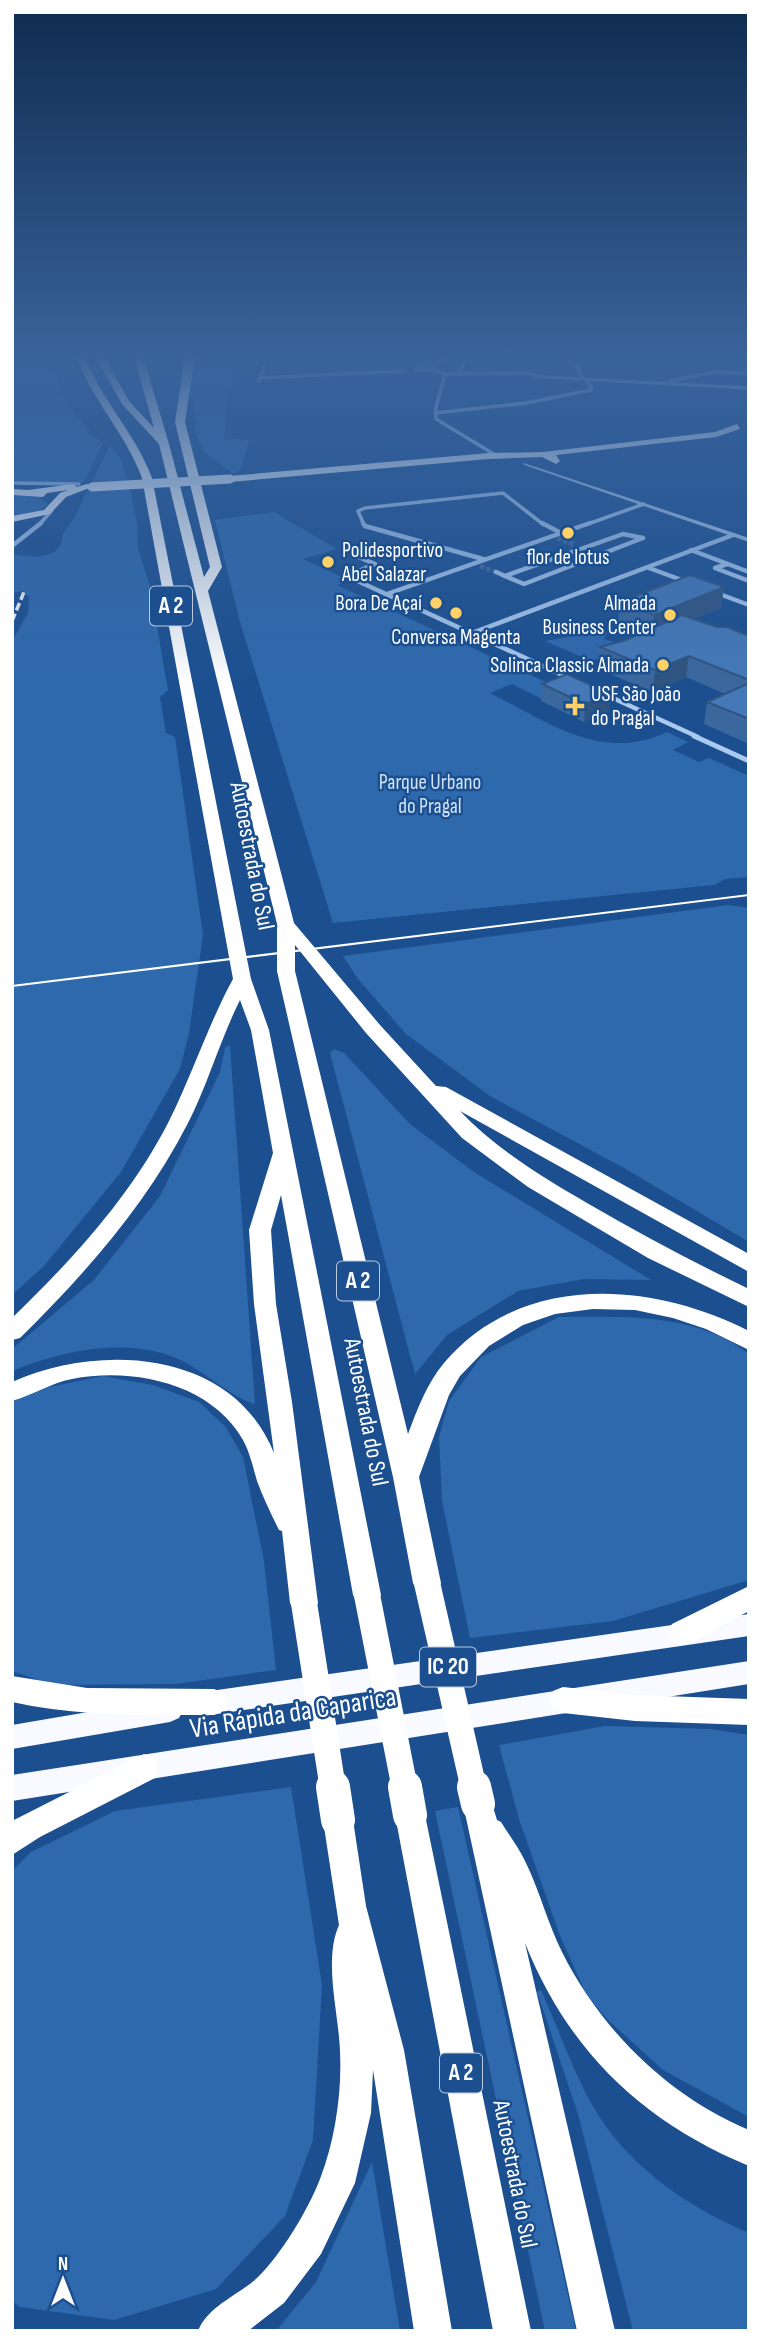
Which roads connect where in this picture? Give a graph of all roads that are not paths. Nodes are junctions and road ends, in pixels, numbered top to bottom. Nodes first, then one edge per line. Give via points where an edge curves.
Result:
1 (142, 465) edge
2 (169, 465) edge
3 (191, 465) edge
4 (382, 465) edge
5 (535, 465) edge
6 (556, 465) edge
7 (576, 481) junction
8 (90, 487) junction
9 (12, 492) edge
10 (32, 492) junction
11 (644, 504) junction
12 (54, 507) junction
13 (12, 519) edge
14 (561, 533) junction
15 (733, 535) junction
16 (550, 536) junction
17 (557, 538) tunnel mouth
18 (749, 540) edge
19 (575, 545) tunnel mouth
20 (12, 546) edge
21 (583, 548) junction
22 (691, 550) junction
23 (352, 554) dead end
24 (483, 559) junction
25 (473, 563) junction
26 (727, 564) junction
27 (480, 566) tunnel mouth
28 (648, 568) junction
29 (496, 572) tunnel mouth
30 (749, 572) edge
31 (505, 576) junction
32 (749, 581) edge
33 (698, 586) edge
34 (711, 591) edge
35 (201, 592) junction
36 (386, 594) junction
37 (749, 605) edge
38 (472, 633) junction
39 (579, 683) edge
40 (598, 692) edge
41 (749, 761) edge
42 (286, 924) junction
43 (242, 979) junction
44 (423, 1082) junction
45 (282, 1155) junction
46 (749, 1264) edge
47 (749, 1299) edge
48 (12, 1332) edge
49 (749, 1341) edge
50 (12, 1392) edge
51 (406, 1477) junction
52 (299, 1548) junction
53 (749, 1598) edge
54 (749, 1625) edge
55 (682, 1633) junction
56 (749, 1672) edge
57 (12, 1689) edge
58 (563, 1700) junction
59 (214, 1702) junction
60 (749, 1712) edge
61 (12, 1737) edge
62 (144, 1769) junction
63 (12, 1788) edge
64 (480, 1811) junction
65 (12, 1840) edge
66 (350, 1906) junction
67 (749, 2148) edge
68 (217, 2331) edge
69 (433, 2331) edge
70 (512, 2331) edge
71 (596, 2331) edge

1 - 43 highway, Autoestrada do Sul / A 2
2 - 35 highway, Autoestrada do Sul / A 2
3 - 35 highway via 216,567
4 - 8 main road, bridge
5 - 7 street
6 - 7 street
7 - 11 street
8 - 10 main road
8 - 12 main road via 66,492
9 - 10 main road
10 - 12 main road via 50,496
11 - 14 street
11 - 15 street
12 - 13 main road via 34,517
12 - 20 street
14 - 16 street
14 - 24 street via 503,493 358,511 365,526
15 - 18 street
15 - 22 street
16 - 17 street
16 - 24 street
19 - 21 street
21 - 31 street
21 - 31 street via 623,534 643,538 524,584
22 - 26 street
22 - 28 street
23 - 36 street via 375,564 349,576
24 - 25 street
25 - 27 street
25 - 36 street
26 - 30 street
26 - 32 street via 715,568
28 - 33 street
28 - 38 street
29 - 31 street
34 - 37 street
35 - 42 highway, Autoestrada do Sul / A 2
36 - 38 street
38 - 39 street
40 - 41 street
42 - 44 highway via 373,1030
42 - 51 highway, Autoestrada do Sul / A 2 via 286,971
43 - 45 highway, Autoestrada do Sul / A 2 via 260,1030
43 - 48 highway via 189,1102 133,1197 79,1264
44 - 46 highway
44 - 47 highway via 469,1133 535,1182 656,1253
45 - 52 highway, A 2 via 260,1230 265,1304
45 - 70 highway, Autoestrada do Sul / A 2, bridge
49 - 51 highway via 707,1320 647,1303 586,1302 532,1313 488,1336 453,1368 433,1402
50 - 52 highway via 68,1372 106,1366 143,1368 206,1391 249,1429
51 - 64 highway, Autoestrada do Sul / A 2, bridge
52 - 66 highway, bridge
53 - 55 highway
54 - 55 highway, Via Rápida da Caparica / IC 20
55 - 59 highway, Via Rápida da Caparica / IC 20
56 - 58 highway, Via Rápida da Caparica / IC 20
57 - 59 highway via 80,1702
58 - 60 highway
58 - 62 highway, Via Rápida da Caparica / IC 20
59 - 61 highway, Via Rápida da Caparica / IC 20
62 - 63 highway, Via Rápida da Caparica / IC 20
62 - 65 highway
64 - 67 highway via 514,1871 550,1963 574,2007 605,2047 671,2105
64 - 71 highway, Autoestrada do Sul / A 2
66 - 68 highway via 354,2113 337,2183 308,2241 271,2290
66 - 69 highway via 387,2050

